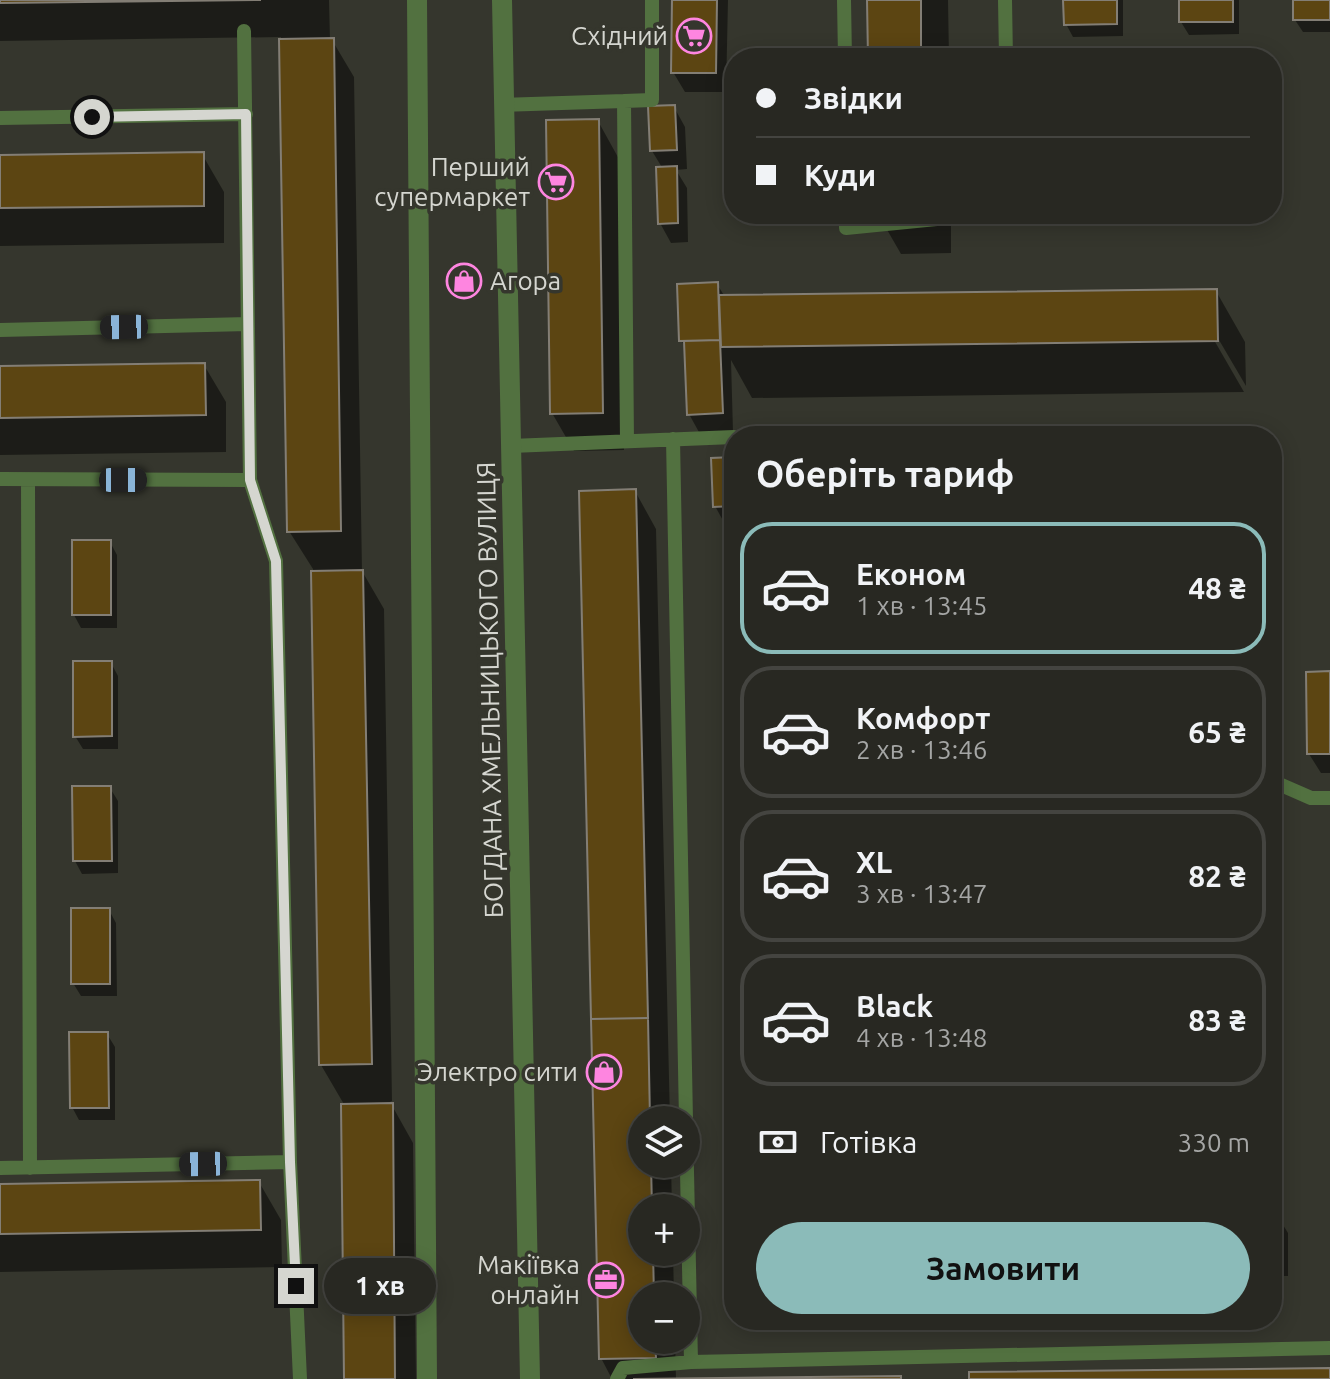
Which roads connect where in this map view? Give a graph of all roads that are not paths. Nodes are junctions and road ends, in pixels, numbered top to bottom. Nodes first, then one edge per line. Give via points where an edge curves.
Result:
1 (417, 0) edge
2 (502, 0) edge
3 (652, 0) edge
4 (844, 0) edge
5 (1005, 0) edge
6 (244, 31) dead end
7 (845, 48) edge
8 (1006, 48) edge
9 (624, 101) junction
10 (504, 105) junction
11 (246, 114) junction
12 (0, 118) edge
13 (846, 224) edge
14 (886, 224) edge
15 (248, 324) junction
16 (0, 330) edge
17 (724, 437) edge
18 (673, 439) junction
19 (627, 441) junction
20 (511, 446) junction
21 (0, 479) edge
22 (28, 480) junction
23 (250, 480) junction
24 (1282, 785) edge
25 (1330, 798) edge
26 (686, 1106) edge
27 (290, 1162) junction
28 (0, 1168) edge
29 (30, 1168) junction
30 (687, 1178) edge
31 (1330, 1348) edge
32 (691, 1362) junction
33 (300, 1379) edge
34 (427, 1379) edge
35 (530, 1379) edge
36 (617, 1379) edge

1 - 34 street
2 - 10 street, БОГДАНА ХМЕЛЬНИЦЬКОГО ВУЛИЦЯ
3 - 9 lane via 652,100
4 - 7 lane
5 - 8 lane
6 - 11 lane
9 - 10 lane
9 - 19 lane
10 - 20 street, БОГДАНА ХМЕЛЬНИЦЬКОГО ВУЛИЦЯ
11 - 12 lane
11 - 15 lane
13 - 14 lane
15 - 16 lane
15 - 23 lane
17 - 18 lane
18 - 19 lane
18 - 26 lane
19 - 20 lane
20 - 35 street, БОГДАНА ХМЕЛЬНИЦЬКОГО ВУЛИЦЯ
21 - 22 lane
22 - 23 lane
22 - 29 lane
23 - 27 lane via 276,561
24 - 25 lane via 1311,798
27 - 29 lane
27 - 33 lane
28 - 29 lane
30 - 32 lane
31 - 32 lane
32 - 36 lane via 623,1368

